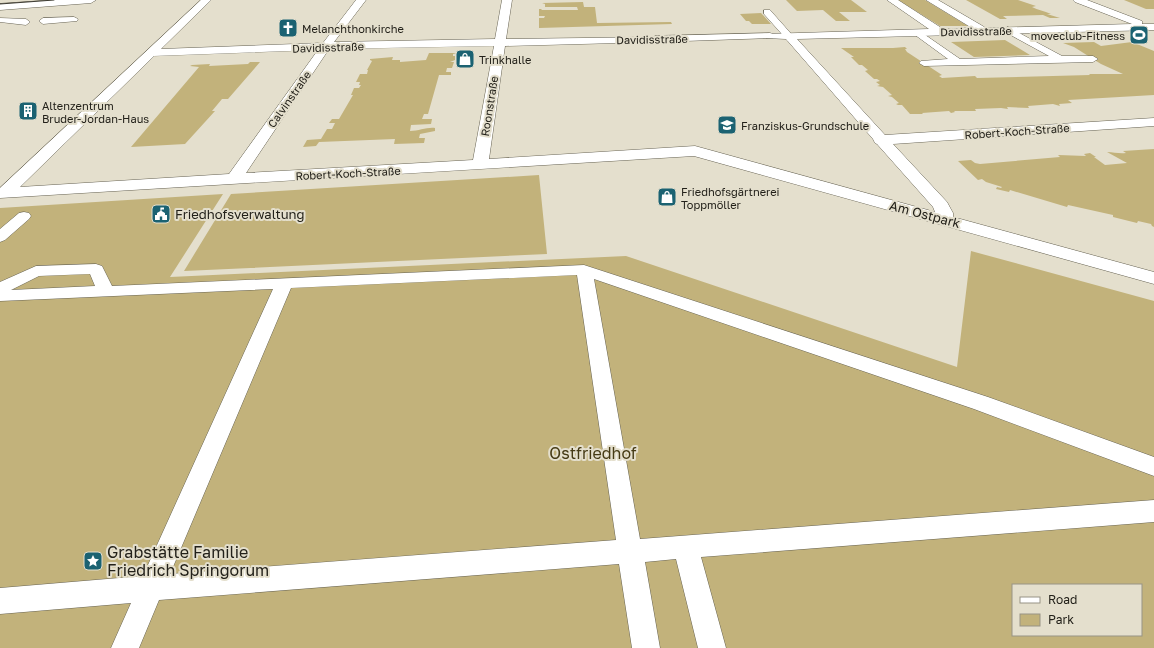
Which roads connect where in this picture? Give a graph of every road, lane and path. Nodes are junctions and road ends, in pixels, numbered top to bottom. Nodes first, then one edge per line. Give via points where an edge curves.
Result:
1 (91, 0) edge
2 (206, 0) edge
3 (361, 0) edge
4 (507, 0) edge
5 (892, 0) edge
6 (931, 0) edge
7 (1078, 0) edge
8 (0, 7) edge
9 (767, 12) dead end
10 (0, 20) edge
11 (74, 20) dead end
12 (43, 21) dead end
13 (26, 22) dead end
14 (1152, 28) edge
15 (1008, 30) junction
16 (984, 31) junction
17 (915, 32) junction
18 (941, 32) junction
19 (770, 36) joint
20 (793, 36) junction
21 (655, 39) joint
22 (499, 42) junction
23 (326, 46) junction
24 (150, 53) junction
25 (1060, 59) junction
26 (1093, 59) dead end
27 (958, 62) junction
28 (924, 63) dead end
29 (1154, 122) edge
30 (880, 140) junction
31 (695, 151) joint
32 (480, 165) junction
33 (233, 180) junction
34 (2, 193) edge
35 (24, 216) dead end
36 (944, 219) junction
37 (0, 237) edge
38 (584, 270) junction
39 (1154, 278) edge
40 (284, 284) junction
41 (0, 289) edge
42 (106, 292) junction
43 (0, 296) edge
44 (1154, 467) edge
45 (1154, 511) edge
46 (686, 548) junction
47 (631, 551) junction
48 (152, 588) junction
49 (0, 601) edge
50 (125, 648) edge
51 (646, 648) edge
52 (712, 648) edge

1 - 8 street
2 - 24 street
3 - 23 street, Calvinstraße
4 - 22 street, Roonstraße
5 - 18 street
6 - 16 street
7 - 14 street
9 - 20 lane
10 - 13 lane
11 - 12 lane
14 - 15 street, Davidisstraße
15 - 16 street, Davidisstraße
15 - 25 lane
16 - 18 street, Davidisstraße
17 - 18 street, Davidisstraße
17 - 20 street, Davidisstraße
17 - 27 lane
19 - 20 street, Davidisstraße
19 - 21 lane, Davidisstraße
20 - 30 street
21 - 22 street, Davidisstraße
22 - 23 street, Davidisstraße
22 - 32 street, Roonstraße
23 - 24 street, Davidisstraße
23 - 33 street, Calvinstraße
24 - 34 street
25 - 26 lane
25 - 27 lane
27 - 28 lane
29 - 30 street, Robert-Koch-Straße
30 - 36 street via 941,206
31 - 32 street, Robert-Koch-Straße
31 - 36 street, Am Ostpark
32 - 33 street, Robert-Koch-Straße
33 - 34 street, Robert-Koch-Straße
35 - 37 lane
36 - 39 street, Am Ostpark
38 - 40 lane
38 - 44 lane via 981,403
38 - 47 lane
40 - 42 lane
40 - 48 lane
41 - 42 lane via 36,271 96,269
42 - 43 lane
45 - 46 lane
46 - 47 lane
46 - 52 lane
47 - 48 lane
47 - 51 lane
48 - 49 lane
48 - 50 lane

